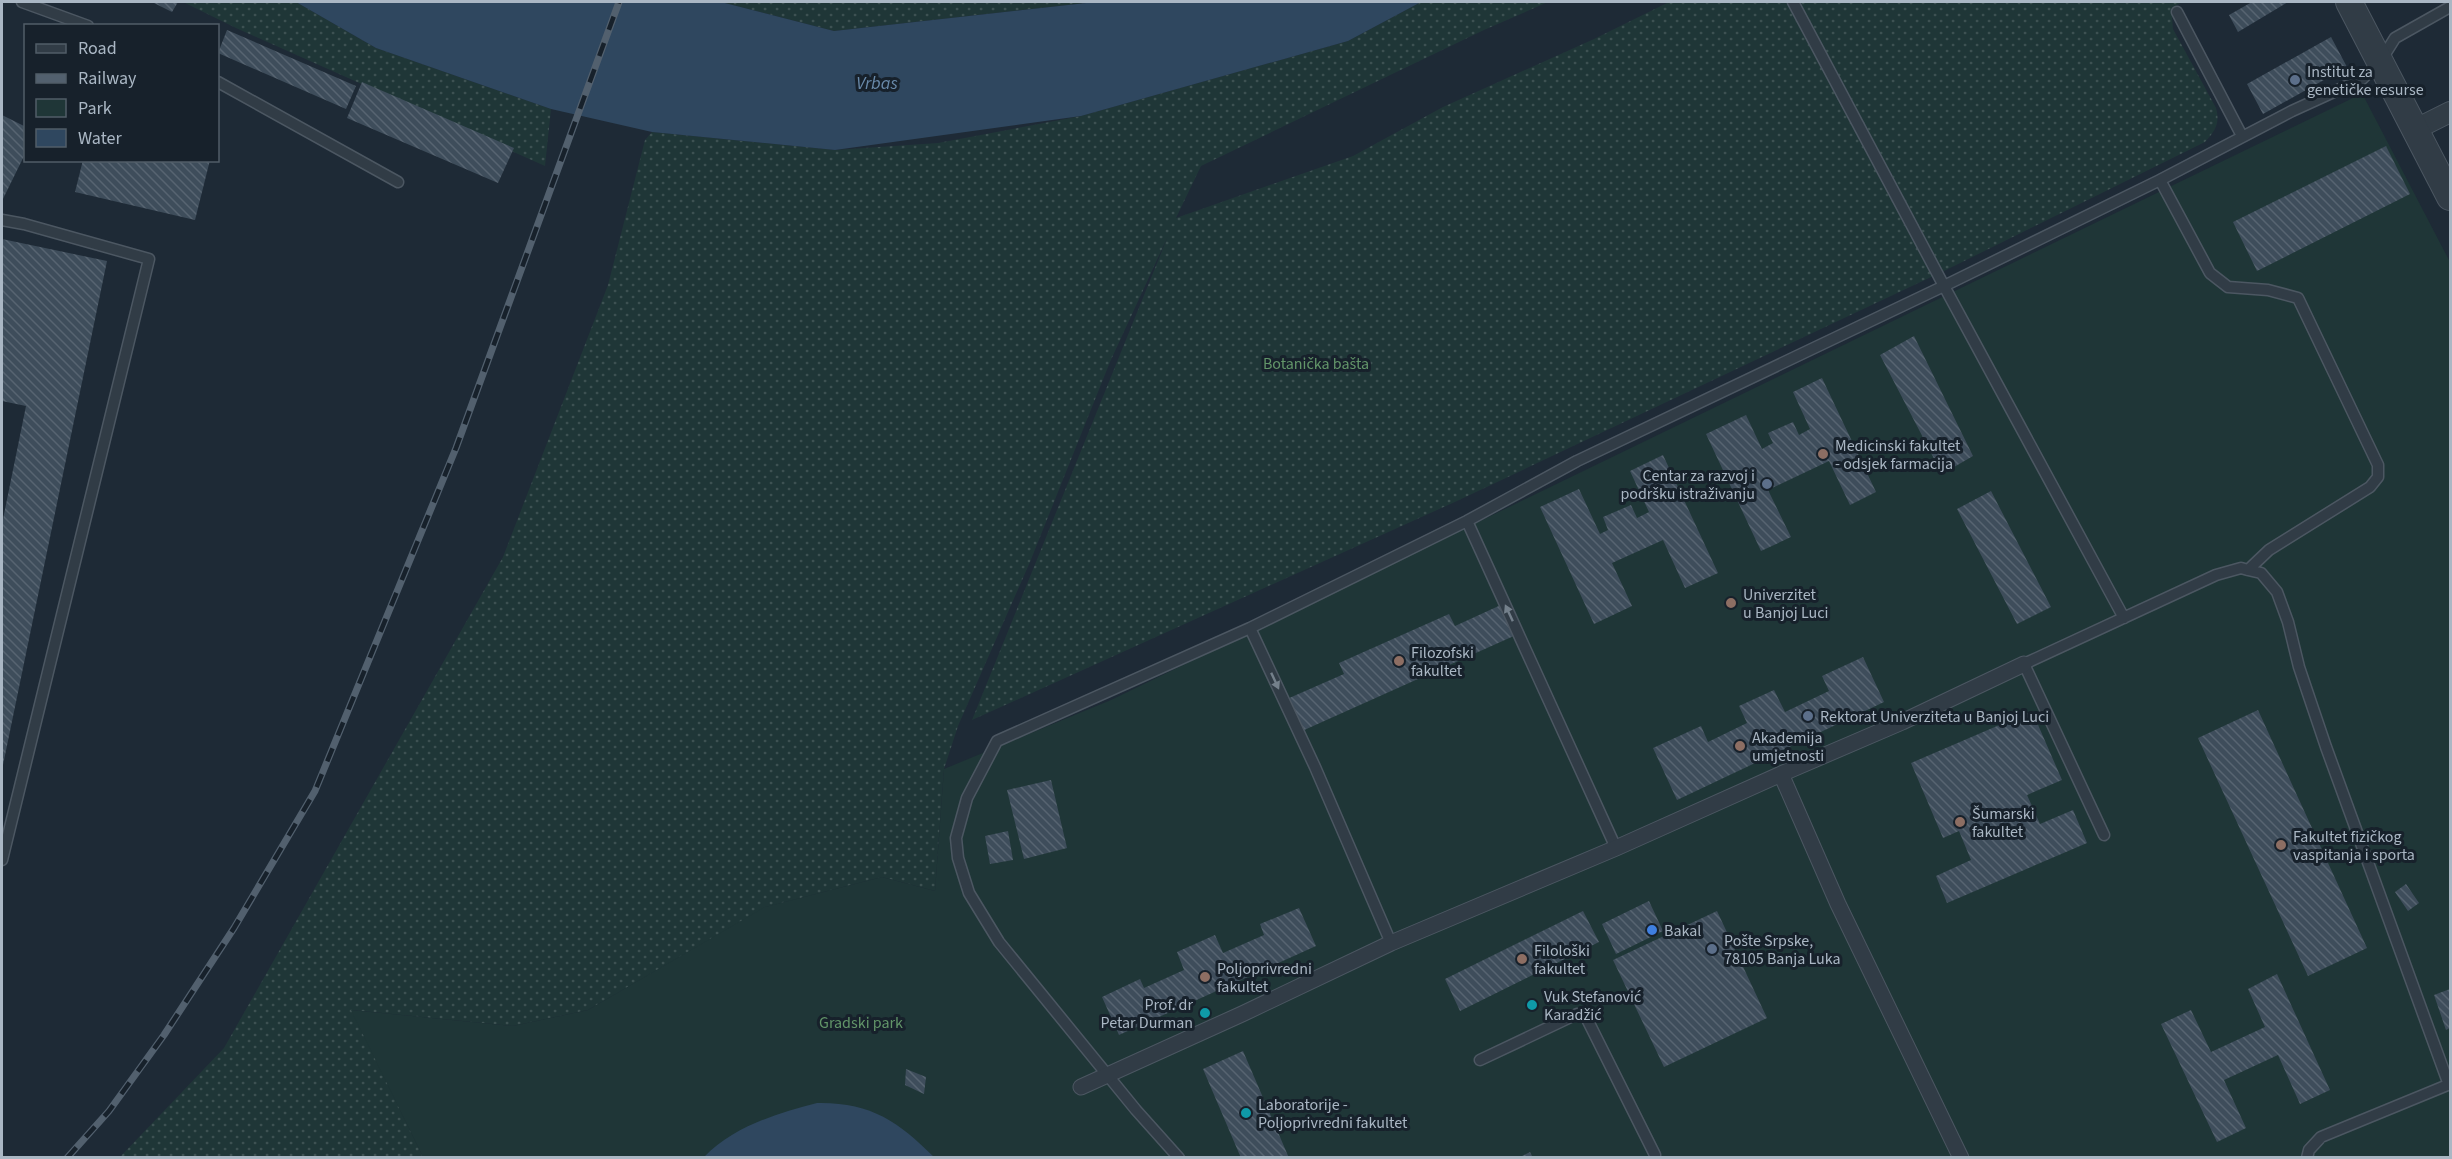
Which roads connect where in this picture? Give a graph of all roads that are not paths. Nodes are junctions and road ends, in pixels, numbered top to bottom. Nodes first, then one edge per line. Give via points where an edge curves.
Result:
1 (22, 2) edge
2 (1793, 2) edge
3 (2349, 2) edge
4 (2451, 7) edge
5 (2178, 12) dead end
6 (82, 24) edge
7 (2380, 62) junction
8 (219, 83) edge
9 (2451, 112) edge
10 (2416, 129) junction
11 (2242, 136) junction
12 (2160, 180) junction
13 (398, 182) dead end
14 (2451, 197) edge
15 (2, 220) edge
16 (1944, 286) junction
17 (1467, 521) junction
18 (2248, 570) junction
19 (2124, 618) junction
20 (1250, 628) junction
21 (2024, 664) junction
22 (1781, 774) junction
23 (2104, 835) dead end
24 (1616, 848) junction
25 (2, 860) edge
26 (1391, 943) junction
27 (1480, 1060) dead end
28 (1108, 1075) junction
29 (2450, 1084) edge
30 (1081, 1087) dead end
31 (1654, 1157) edge
32 (1179, 1158) edge
33 (1961, 1158) edge
34 (2307, 1158) edge

1 - 6 lane
2 - 16 lane
3 - 7 street
4 - 7 lane via 2395,38
5 - 11 lane
7 - 10 street
7 - 11 lane via 2362,79
8 - 13 lane
9 - 10 street
10 - 14 street
11 - 12 lane
12 - 16 lane
12 - 18 lane via 2210,273 2228,287 2268,290 2298,298 2378,465 2378,477 2370,486 2269,550
15 - 25 lane via 149,259
16 - 17 lane via 1577,461
16 - 19 lane
17 - 20 lane
24 -> 17 lane
18 - 19 lane via 2241,567 2216,575
18 - 29 lane via 2261,573 2277,592 2289,622 2299,667 2326,747
19 - 21 lane
20 -> 26 lane
20 - 28 lane via 997,741 960,818 958,858 969,893 999,942
21 - 22 street
21 - 23 lane
22 - 24 street
22 - 33 street via 1838,904
24 - 26 street
26 - 28 street
27 - 31 lane via 1577,1014 1586,1017
28 - 30 street
28 - 32 lane
29 - 34 lane via 2321,1137

